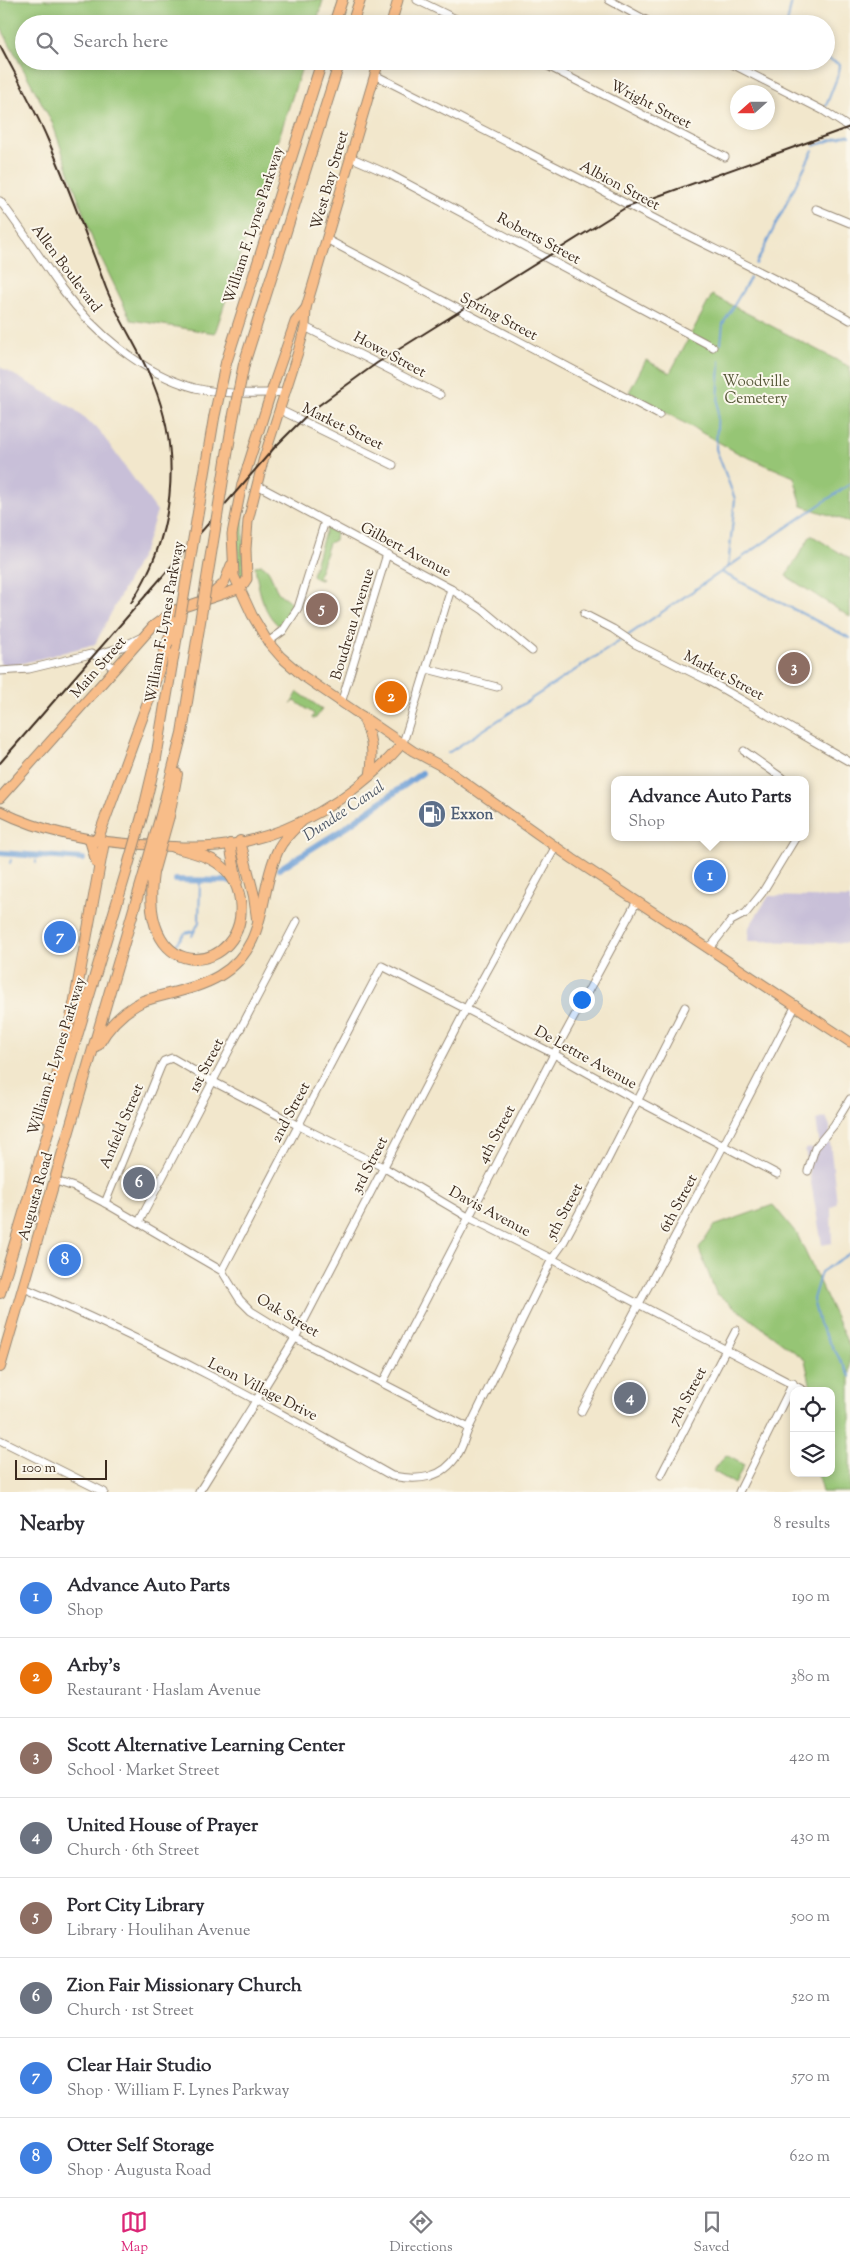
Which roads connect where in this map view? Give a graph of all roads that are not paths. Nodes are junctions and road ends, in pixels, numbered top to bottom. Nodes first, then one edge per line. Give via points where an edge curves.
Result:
1 (342, 0) edge
2 (360, 0) edge
3 (398, 0) edge
4 (417, 0) edge
5 (609, 0) edge
6 (337, 15) edge
7 (355, 15) edge
8 (394, 15) edge
9 (448, 15) edge
10 (636, 15) edge
11 (319, 70) edge
12 (337, 70) edge
13 (376, 70) edge
14 (556, 70) edge
15 (744, 70) edge
16 (375, 75) junction
17 (850, 128) edge
18 (350, 157) junction
19 (725, 157) dead end
20 (0, 201) edge
21 (816, 209) dead end
22 (850, 223) edge
23 (326, 239) junction
24 (306, 308) junction
25 (850, 320) edge
26 (305, 327) junction
27 (713, 347) dead end
28 (286, 392) junction
29 (271, 393) junction
30 (440, 395) dead end
31 (280, 410) junction
32 (659, 416) dead end
33 (393, 465) dead end
34 (258, 485) junction
35 (325, 520) junction
36 (387, 554) junction
37 (232, 560) junction
38 (184, 588) junction
39 (241, 588) junction
40 (451, 589) junction
41 (208, 598) junction
42 (584, 614) dead end
43 (142, 637) junction
44 (268, 642) junction
45 (532, 652) dead end
46 (95, 655) junction
47 (115, 669) junction
48 (427, 669) junction
49 (0, 671) edge
50 (497, 687) dead end
51 (342, 700) junction
52 (362, 715) junction
53 (403, 744) junction
54 (744, 751) dead end
55 (850, 762) edge
56 (370, 776) junction
57 (779, 776) edge
58 (0, 798) edge
59 (0, 811) edge
60 (301, 822) junction
61 (97, 841) junction
62 (794, 841) edge
63 (235, 842) junction
64 (556, 846) junction
65 (173, 848) junction
66 (149, 872) junction
67 (239, 896) junction
68 (637, 901) junction
69 (297, 920) dead end
70 (257, 932) junction
71 (708, 947) junction
72 (382, 966) joint
73 (796, 1005) junction
74 (684, 1007) dead end
75 (466, 1009) junction
76 (850, 1042) edge
77 (554, 1054) junction
78 (164, 1061) joint
79 (90, 1062) junction
80 (212, 1082) junction
81 (850, 1099) edge
82 (638, 1101) junction
83 (298, 1126) junction
84 (724, 1144) junction
85 (383, 1167) junction
86 (808, 1172) dead end
87 (777, 1174) dead end
88 (56, 1181) junction
89 (32, 1187) junction
90 (105, 1203) junction
91 (468, 1217) junction
92 (139, 1222) junction
93 (552, 1259) junction
94 (222, 1271) junction
95 (24, 1288) junction
96 (0, 1293) edge
97 (639, 1305) junction
98 (736, 1330) dead end
99 (296, 1338) junction
100 (728, 1349) junction
101 (0, 1367) edge
102 (384, 1382) junction
103 (793, 1383) junction
104 (799, 1387) edge
105 (256, 1401) junction
106 (581, 1412) dead end
107 (468, 1428) junction
108 (0, 1440) edge
109 (661, 1475) dead end
110 (104, 1492) edge
111 (199, 1492) edge
112 (739, 1492) edge

1 - 6 highway
2 - 7 highway
3 - 8 main road
4 - 9 street
5 - 10 street
11 - 38 highway, William F. Lynes Parkway, bridge via 226,363
12 - 66 highway, bridge via 244,364 182,733 165,816
13 - 16 main road, West Bay Street
14 - 19 street, Wright Street
15 - 17 street
16 - 18 main road, West Bay Street
16 - 25 street, Albion Street
18 - 23 main road, West Bay Street
18 - 27 street, Roberts Street via 391,175
20 - 29 street, Allen Boulevard via 79,311 128,354 161,374 195,388
21 - 22 street
23 - 24 main road, West Bay Street
23 - 32 street, Spring Street
24 - 26 main road, West Bay Street
24 - 29 main road, West Bay Street via 295,322
26 - 28 main road, West Bay Street
26 - 30 street, Howe Street
28 - 29 street, Allen Boulevard
28 - 31 main road, West Bay Street
29 - 37 main road, West Bay Street via 242,484 234,520
31 - 33 street, Market Street
31 - 34 main road, West Bay Street
34 - 35 street, Gilbert Avenue
34 - 39 main road via 247,534 247,579
35 - 36 street, Gilbert Avenue
35 - 44 street via 298,608 283,631
36 - 40 street, Gilbert Avenue
36 - 51 street, Boudreau Avenue
37 - 39 main road via 234,576
37 - 41 main road via 224,583
38 - 61 highway, bridge via 152,691
38 - 89 highway, William F. Lynes Parkway, bridge via 156,758 143,813
39 - 41 main road, Main Street
39 - 44 main road
40 - 45 street, Gilbert Avenue via 483,610
40 - 48 street
41 - 43 main road, Main Street via 175,610
42 - 55 street, Market Street
43 - 46 street
43 - 47 main road, Main Street
44 - 51 main road via 296,670
46 - 47 street
46 - 49 street via 28,669
47 - 58 main road, Main Street
48 - 50 street
48 - 53 street
51 - 52 main road
52 - 53 main road
52 - 56 main road via 372,741
53 - 56 main road
53 - 64 main road via 443,767
54 - 57 street
56 - 60 main road
59 - 61 main road via 24,823
60 - 63 main road
60 - 70 highway via 282,843 276,856
61 - 65 main road
61 - 89 highway via 98,868 74,1006
62 - 71 street via 746,913 732,921
63 - 65 main road
63 - 67 highway
63 - 70 highway via 254,896
64 - 68 main road
64 - 75 street, 3rd Street
65 - 67 highway via 214,861 231,876
66 - 67 highway via 151,908 158,934 170,950 189,959 208,957 229,942 240,917
66 - 79 highway
68 - 71 main road
68 - 77 street, 4th Street
69 - 80 street, 1st Street
70 - 79 highway via 245,953 218,976 143,1001 124,1013 108,1030
71 - 73 main road
72 - 75 street, De Lettre Avenue
72 - 83 street, 2nd Street
73 - 76 main road
73 - 84 street, 6th Street
74 - 82 street, 5th Street
75 - 77 street, De Lettre Avenue
75 - 85 street, 3rd Street
77 - 82 street, De Lettre Avenue
77 - 91 street, 4th Street
78 - 80 street, Davis Avenue via 172,1058
78 - 90 street, Anfield Street
79 - 88 highway, Augusta Road
80 - 83 street, Davis Avenue
80 - 92 street, 1st Street
81 - 86 street via 815,1148
82 - 84 street, De Lettre Avenue
82 - 93 street, 5th Street via 564,1243
83 - 85 street, Davis Avenue
83 - 94 street, 2nd Street
84 - 87 street, De Lettre Avenue
84 - 97 street, 6th Street
85 - 91 street, Davis Avenue
85 - 99 street, 3rd Street
88 - 90 street, Oak Street via 74,1186
88 - 95 highway, Augusta Road
89 - 96 highway, Augusta Road
90 - 92 street, Oak Street
91 - 93 street, Davis Avenue
91 - 102 street, 4th Street
92 - 94 street, Oak Street
93 - 97 street, Davis Avenue
93 - 107 street, 5th Street
94 - 99 street, Oak Street via 251,1311
95 - 101 highway, Augusta Road
95 - 105 street, Leon Village Drive via 82,1312
97 - 100 street, Davis Avenue
97 - 106 street, 6th Street
98 - 100 street, 7th Street
99 - 102 street, Oak Street
99 - 105 street, 3rd Street
100 - 103 street, Davis Avenue
100 - 109 street, 7th Street
102 - 107 street, Oak Street
103 - 104 street, Davis Avenue
103 - 112 street
105 - 107 street, Leon Village Drive via 392,1476 410,1479 428,1478 443,1472 460,1452
105 - 111 street, 3rd Street
108 - 110 street

